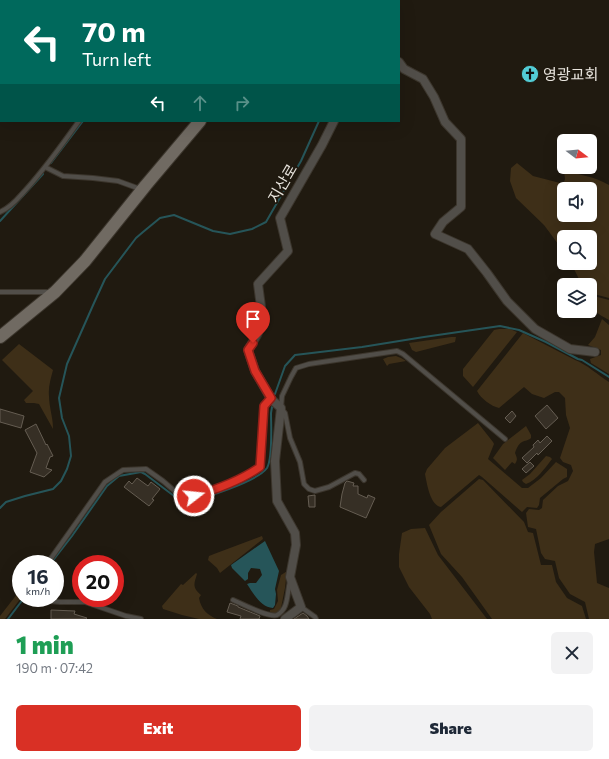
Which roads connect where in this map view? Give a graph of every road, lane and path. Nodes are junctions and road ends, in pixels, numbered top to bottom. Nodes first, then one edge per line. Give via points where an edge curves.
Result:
1 (400, 63) edge
2 (79, 122) edge
3 (199, 122) edge
4 (334, 122) edge
5 (45, 167) junction
6 (142, 190) junction
7 (0, 212) edge
8 (0, 292) edge
9 (55, 292) junction
10 (0, 337) edge
11 (595, 352) dead end
12 (271, 398) junction
13 (281, 408) junction
14 (505, 439) dead end
15 (364, 480) dead end
16 (53, 555) edge
17 (290, 577) junction
18 (233, 600) dead end
19 (64, 602) edge
20 (301, 607) junction
21 (141, 619) edge
22 (285, 619) edge
23 (316, 619) edge

1 - 11 street via 404,69 423,79 445,122 461,139 461,208 443,222 436,234 468,249 507,301 535,329 570,349
2 - 5 lane
3 - 6 main road
4 - 12 street, 지산로 via 280,218 288,251 258,284 263,322 248,350 255,371
5 - 6 lane via 63,176 118,181
5 - 7 lane via 7,209
6 - 9 main road via 85,261
8 - 9 lane
9 - 10 main road
12 - 13 street, 지산로
12 - 16 lane via 264,406 260,467 249,475 217,490 194,496 177,492 146,469 123,470 105,482
13 - 14 lane via 282,396 296,368 397,351
13 - 15 lane, 지산로 via 285,413 290,438 300,462 304,484 309,489 315,491 329,487 355,473 360,474
13 - 17 street via 275,461 277,501 295,533 296,546
17 - 18 lane via 286,605 278,615 265,614
17 - 20 street
19 - 21 lane via 85,602
20 - 22 street
20 - 23 lane

